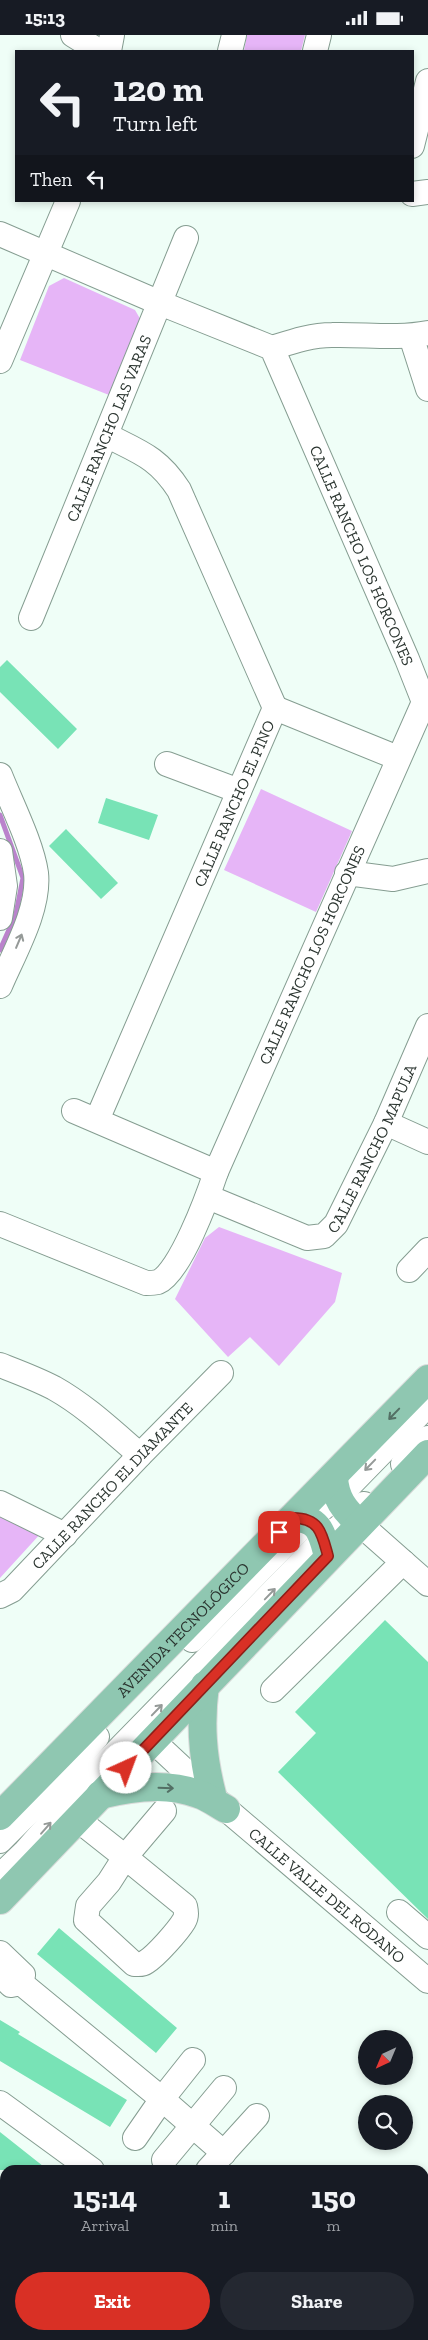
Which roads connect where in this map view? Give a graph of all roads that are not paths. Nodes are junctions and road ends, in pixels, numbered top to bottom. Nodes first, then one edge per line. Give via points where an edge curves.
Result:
1 (73, 35) edge
2 (112, 35) edge
3 (234, 35) edge
4 (319, 35) edge
5 (97, 50) edge
6 (109, 50) edge
7 (230, 50) edge
8 (316, 50) edge
9 (428, 81) edge
10 (414, 138) edge
11 (428, 192) edge
12 (414, 194) edge
13 (68, 202) edge
14 (0, 234) edge
15 (186, 238) dead end
16 (46, 254) junction
17 (160, 303) junction
18 (420, 335) edge
19 (272, 348) junction
20 (0, 361) edge
21 (428, 389) edge
22 (106, 435) junction
23 (32, 618) dead end
24 (426, 703) edge
25 (275, 708) junction
26 (398, 758) junction
27 (168, 764) dead end
28 (0, 775) edge
29 (239, 791) junction
30 (0, 851) edge
31 (428, 871) edge
32 (347, 873) junction
33 (0, 918) edge
34 (0, 986) edge
35 (428, 1025) edge
36 (74, 1111) dead end
37 (97, 1120) junction
38 (386, 1123) junction
39 (428, 1142) edge
40 (216, 1172) junction
41 (208, 1197) junction
42 (0, 1224) edge
43 (428, 1249) edge
44 (409, 1271) dead end
45 (0, 1365) edge
46 (221, 1373) dead end
47 (428, 1379) edge
48 (428, 1405) edge
49 (428, 1438) edge
50 (428, 1454) edge
51 (140, 1455) junction
52 (0, 1503) edge
53 (346, 1503) junction
54 (314, 1533) junction
55 (65, 1535) junction
56 (403, 1563) junction
57 (428, 1584) edge
58 (0, 1596) edge
59 (205, 1685) junction
60 (273, 1690) dead end
61 (152, 1740) junction
62 (100, 1795) junction
63 (219, 1801) junction
64 (2, 1809) edge
65 (164, 1811) dead end
66 (77, 1819) junction
67 (0, 1841) edge
68 (125, 1857) junction
69 (0, 1876) edge
70 (0, 1900) edge
71 (399, 1912) dead end
72 (428, 1937) edge
73 (0, 1953) edge
74 (11, 1979) edge
75 (428, 1981) edge
76 (193, 2060) dead end
77 (224, 2088) dead end
78 (162, 2099) junction
79 (0, 2103) edge
80 (257, 2116) dead end
81 (192, 2126) junction
82 (134, 2138) dead end
83 (164, 2160) dead end
84 (216, 2162) edge
85 (85, 2165) edge

1 - 5 street
2 - 6 street
3 - 7 street
4 - 8 street
9 - 10 street
11 - 12 street
13 - 16 street
14 - 16 street
15 - 17 street, CALLE RANCHO LAS VARAS
16 - 17 street
16 - 20 street
17 - 19 street
17 - 22 street, CALLE RANCHO LAS VARAS
18 - 19 street via 330,335
18 - 21 street
19 - 24 street, CALLE RANCHO LOS HORCONES
22 - 23 street, CALLE RANCHO LAS VARAS
22 - 25 street, CALLE RANCHO EL PINO via 158,463 179,490
24 - 26 street, CALLE RANCHO LOS HORCONES
25 - 26 street
25 - 29 street, CALLE RANCHO EL PINO
26 - 32 street, CALLE RANCHO LOS HORCONES
27 - 29 street
34 -> 28 street via 33,906 36,891 36,872 29,849
29 - 37 street, CALLE RANCHO EL PINO
30 - 33 street via 5,886
31 - 32 street via 393,879
32 - 40 street, CALLE RANCHO LOS HORCONES
35 - 38 street, CALLE RANCHO MAPULA
36 - 37 street
37 - 40 street
38 - 39 street
38 - 41 street, CALLE RANCHO MAPULA via 336,1224 324,1236 307,1238
40 - 41 street, CALLE RANCHO LOS HORCONES
41 - 42 street, CALLE RANCHO LOS HORCONES via 178,1261 158,1282 146,1283
43 - 44 street
45 - 51 street via 74,1400
46 - 51 street, CALLE RANCHO EL DIAMANTE
47 -> 53 main road, AVENIDA TECNOLÓGICO
48 -> 53 street
49 - 53 street
50 - 53 main road, AVENIDA TECNOLÓGICO
51 - 55 street, CALLE RANCHO EL DIAMANTE
52 - 55 street
53 - 54 main road, AVENIDA TECNOLÓGICO
53 - 54 main road, AVENIDA TECNOLÓGICO
53 - 56 street
54 - 59 main road, AVENIDA TECNOLÓGICO
54 - 64 main road, AVENIDA TECNOLÓGICO
54 - 67 street via 76,1758 41,1800
69 -> 54 street
55 - 58 street, CALLE RANCHO EL DIAMANTE via 12,1590
56 - 57 street
56 - 60 street
59 - 61 main road, AVENIDA TECNOLÓGICO
59 - 63 main road via 202,1742 206,1770
61 - 62 main road, AVENIDA TECNOLÓGICO
61 - 63 street, CALLE VALLE DEL RÓDANO
62 -> 63 main road via 147,1787 177,1788
62 - 66 main road, AVENIDA TECNOLÓGICO
63 - 75 street, CALLE VALLE DEL RÓDANO
65 - 68 street
66 - 68 street
66 - 70 main road, AVENIDA TECNOLÓGICO
68 - 68 street via 88,1906 86,1920 134,1964 142,1965 171,1936 186,1913 184,1905
71 - 72 street
73 - 74 street via 23,1975
74 - 78 street
76 - 78 street
77 - 81 street
78 - 81 street
78 - 82 street
79 - 85 street
80 - 84 street
81 - 83 street
81 - 84 street

